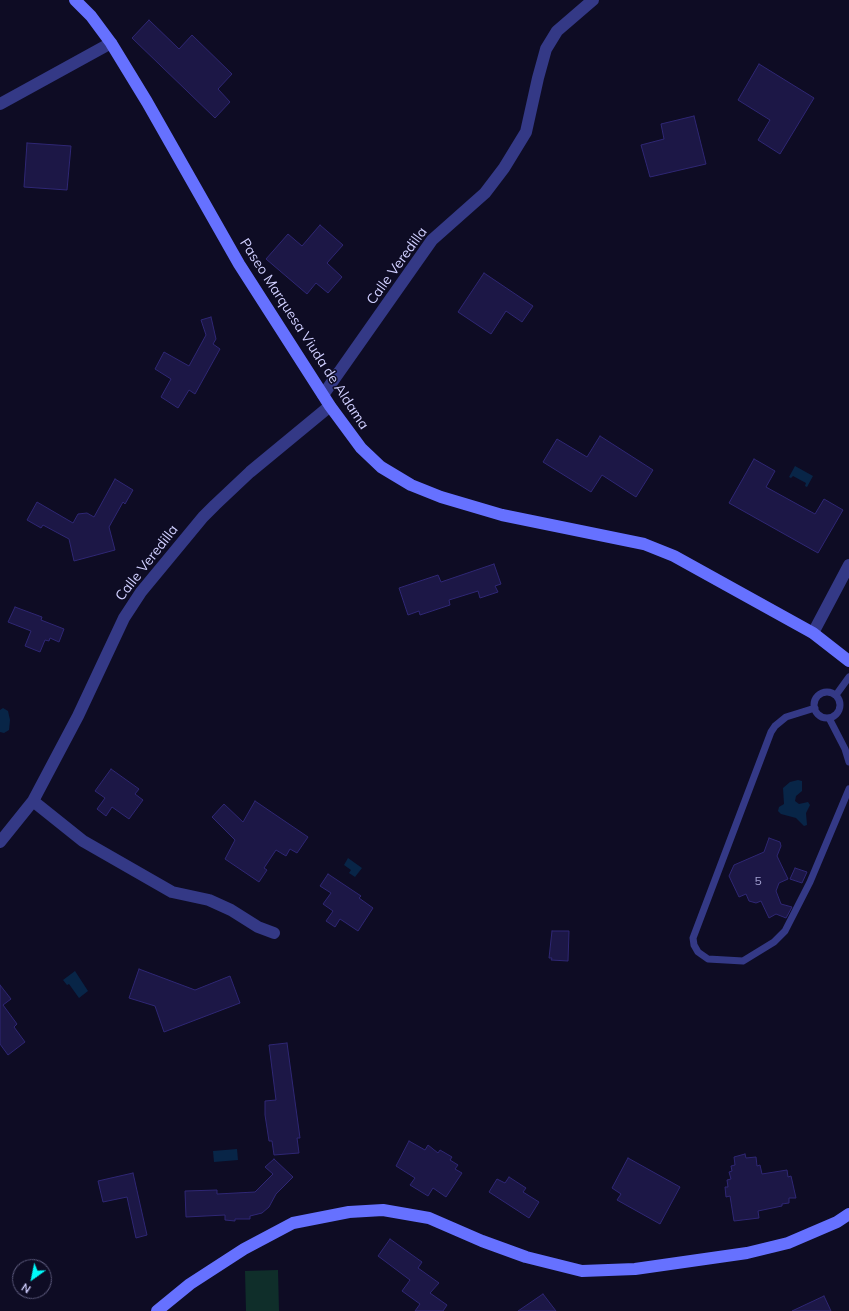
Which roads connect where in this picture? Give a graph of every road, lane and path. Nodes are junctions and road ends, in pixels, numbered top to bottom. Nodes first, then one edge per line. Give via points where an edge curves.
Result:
1 (75, 0) edge
2 (593, 0) edge
3 (110, 43) junction
4 (0, 104) edge
5 (323, 395) junction
6 (330, 406) junction
7 (849, 565) edge
8 (813, 634) junction
9 (849, 661) edge
10 (849, 676) edge
11 (836, 695) junction
12 (815, 708) junction
13 (829, 718) junction
14 (849, 762) edge
15 (849, 789) edge
16 (33, 801) junction
17 (0, 842) edge
18 (274, 933) dead end
19 (849, 1214) edge
20 (157, 1311) edge

1 - 3 street, Paseo Marquesa Viuda de Aldama via 91,16
2 - 5 street, Calle Veredilla via 557,31 546,49 526,132 504,168 485,193 432,240
3 - 4 street
3 - 5 street, Paseo Marquesa Viuda de Aldama via 147,102 239,264
5 - 6 street, Paseo Marquesa Viuda de Aldama
6 - 8 street, Paseo Marquesa Viuda de Aldama via 361,448 380,467 411,485 441,497 502,515 644,544 674,556
6 - 16 street, Calle Veredilla via 250,472 211,509 141,592 124,618 78,716
7 - 8 street
8 - 9 street, Paseo Marquesa Viuda de Aldama
10 - 11 lane
11 - 12 lane via 826,692 821,694 817,698
11 - 13 lane via 840,709 834,717
12 - 13 lane via 820,716
12 - 15 lane via 786,717 772,732 693,938 698,952 708,959 743,961 774,942 785,931 810,882
13 - 14 lane
16 - 17 street, Calle Veredilla
16 - 18 street via 83,841 172,892 209,900
19 - 20 street via 837,1222 788,1243 747,1253 635,1269 582,1271 526,1257 429,1218 383,1210 349,1212 293,1223 244,1249 190,1284

